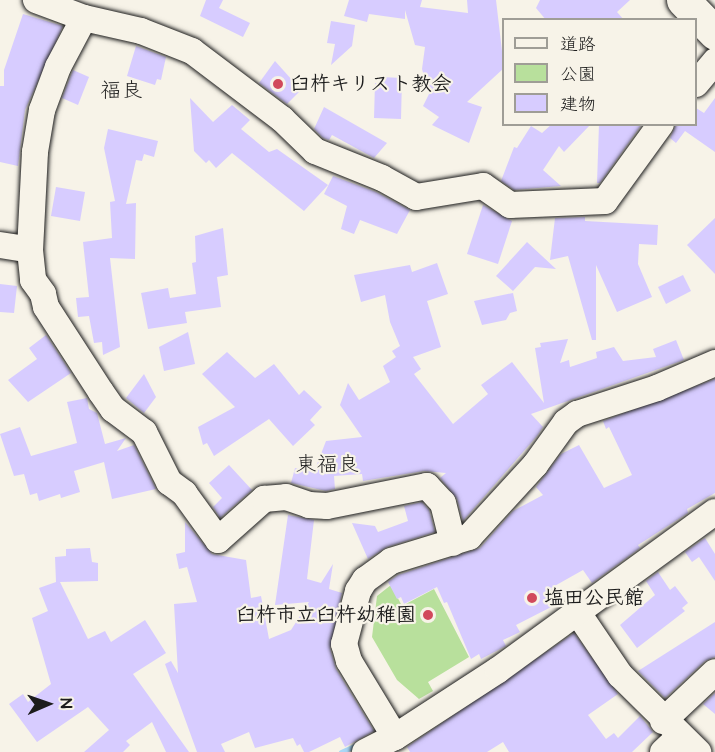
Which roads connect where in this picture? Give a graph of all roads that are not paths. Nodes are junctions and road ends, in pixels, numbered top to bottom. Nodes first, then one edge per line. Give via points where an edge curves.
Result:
1 (36, 0) edge
2 (683, 0) edge
3 (84, 18) junction
4 (715, 33) edge
5 (715, 61) edge
6 (697, 83) edge
7 (660, 126) edge
8 (0, 245) edge
9 (30, 250) junction
10 (715, 363) edge
11 (715, 512) edge
12 (453, 543) junction
13 (578, 613) junction
14 (715, 672) edge
15 (395, 737) junction
16 (676, 740) edge
17 (365, 752) edge

1 - 3 street
2 - 4 main road
3 - 7 street via 141,31 192,51 282,119 315,151 382,178 416,197 483,186 510,205 605,201
3 - 9 street via 42,110 35,152
5 - 6 street
8 - 9 street
9 - 12 street via 33,280 46,307 113,409 144,432 169,482 184,493 213,537 225,538 264,499 286,497 327,506 427,486 443,503
10 - 12 street via 571,418 470,537
11 - 13 street
12 - 15 street via 391,561 372,573 358,591 344,644
13 - 15 street
13 - 16 street via 620,675
14 - 16 street
15 - 17 street

